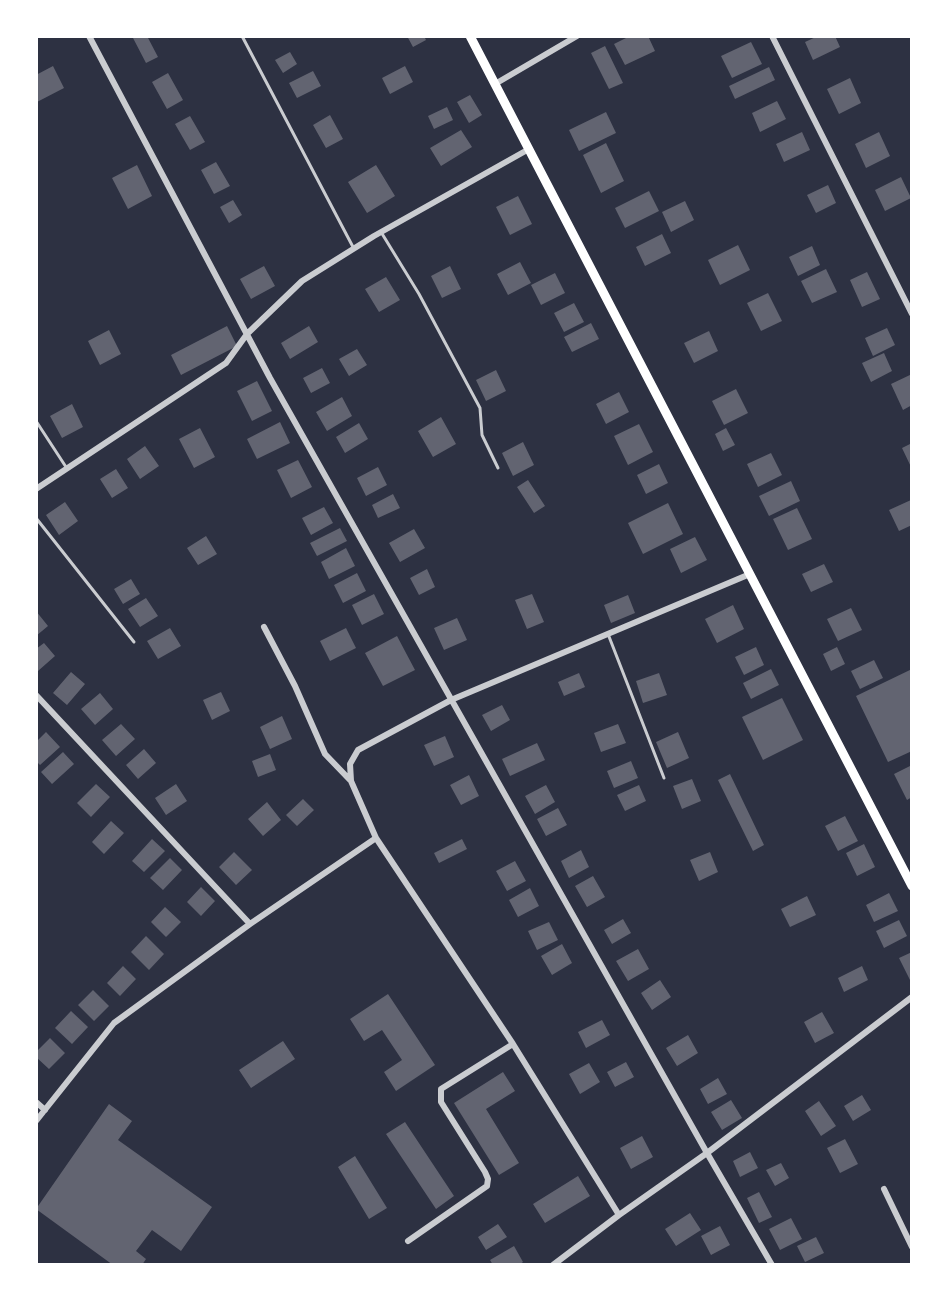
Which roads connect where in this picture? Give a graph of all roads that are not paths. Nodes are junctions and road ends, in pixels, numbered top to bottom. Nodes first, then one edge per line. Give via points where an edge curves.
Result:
1 (90, 36) edge
2 (242, 36) edge
3 (470, 36) edge
4 (577, 36) edge
5 (772, 36) edge
6 (495, 84) junction
7 (529, 149) junction
8 (381, 232) junction
9 (354, 249) junction
10 (912, 314) edge
11 (246, 334) junction
12 (36, 421) edge
13 (67, 468) junction
14 (498, 468) dead end
15 (36, 489) edge
16 (36, 518) edge
17 (750, 574) junction
18 (264, 627) dead end
19 (608, 633) junction
20 (134, 642) dead end
21 (36, 695) edge
22 (452, 700) junction
23 (664, 778) dead end
24 (351, 781) junction
25 (376, 838) junction
26 (912, 886) edge
27 (250, 924) junction
28 (912, 997) edge
29 (513, 1044) junction
30 (36, 1102) edge
31 (45, 1110) junction
32 (36, 1121) edge
33 (707, 1153) junction
34 (884, 1189) dead end
35 (619, 1215) junction
36 (408, 1241) dead end
37 (912, 1247) edge
38 (554, 1265) edge
39 (772, 1265) edge

1 - 11 street
2 - 9 lane
3 - 6 main road
4 - 6 street
5 - 10 street
6 - 7 main road
7 - 8 street
7 - 17 main road
8 - 9 street
8 - 14 lane via 480,408 482,435
9 - 11 street via 302,281
11 - 13 street via 226,363
11 - 22 street
12 - 13 lane
13 - 15 street
16 - 20 lane
17 - 19 street
17 - 26 main road
18 - 24 street via 325,754
19 - 22 street
19 - 23 lane
21 - 27 street
22 - 24 street via 358,750 350,764
22 - 33 street
24 - 25 street
25 - 27 street
25 - 29 street
27 - 31 street via 114,1023
28 - 33 street
29 - 35 street
29 - 36 street via 441,1089 441,1102 485,1172 487,1186
30 - 31 street
31 - 32 street
33 - 35 street
33 - 39 street
34 - 37 street
35 - 38 street

